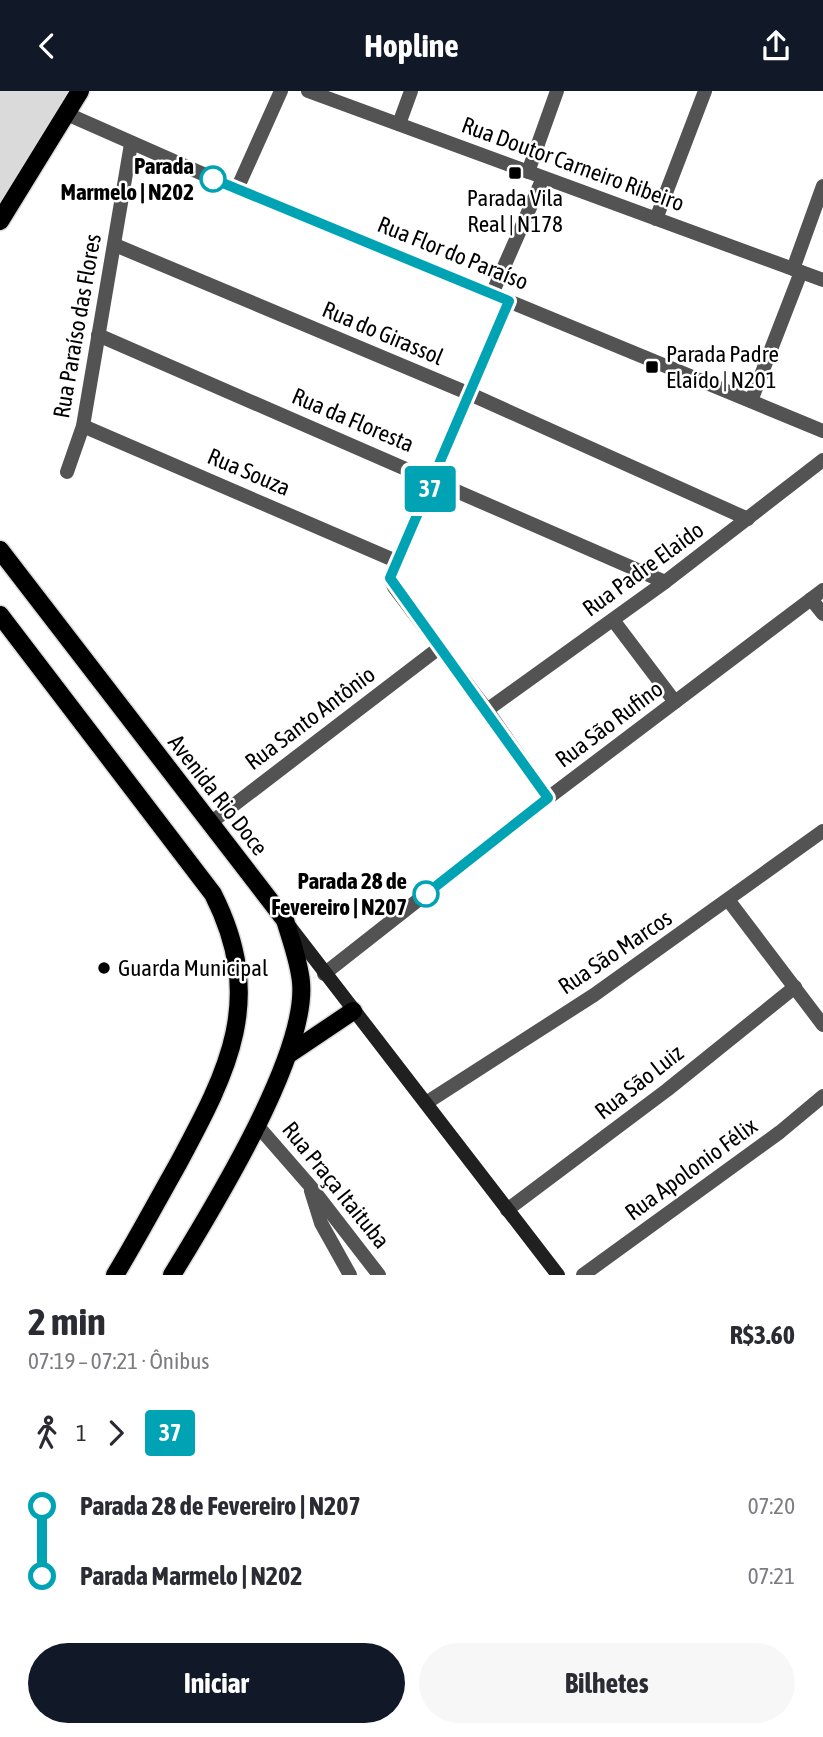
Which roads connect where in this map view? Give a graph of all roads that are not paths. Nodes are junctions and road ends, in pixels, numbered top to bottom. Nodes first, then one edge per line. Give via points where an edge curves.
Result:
1 (80, 91) edge
2 (281, 91) edge
3 (308, 91) edge
4 (411, 91) edge
5 (557, 91) edge
6 (705, 91) edge
7 (67, 114) junction
8 (399, 124) junction
9 (131, 144) junction
10 (528, 171) junction
11 (543, 178) junction
12 (823, 186) edge
13 (237, 189) junction
14 (656, 219) junction
15 (0, 222) edge
16 (115, 245) junction
17 (797, 271) junction
18 (823, 280) edge
19 (492, 294) junction
20 (509, 301) junction
21 (98, 335) junction
22 (470, 394) junction
23 (751, 401) junction
24 (83, 426) junction
25 (823, 431) edge
26 (823, 460) edge
27 (67, 472) dead end
28 (434, 479) junction
29 (748, 519) junction
30 (2, 553) edge
31 (393, 567) junction
32 (666, 582) junction
33 (823, 590) edge
34 (811, 599) junction
35 (823, 614) edge
36 (0, 615) edge
37 (613, 620) junction
38 (439, 648) junction
39 (675, 702) junction
40 (487, 710) junction
41 (548, 798) junction
42 (209, 824) junction
43 (823, 831) edge
44 (729, 901) junction
45 (285, 920) junction
46 (324, 974) junction
47 (795, 987) junction
48 (353, 1011) junction
49 (823, 1025) edge
50 (289, 1053) junction
51 (823, 1096) edge
52 (426, 1103) junction
53 (257, 1125) junction
54 (311, 1187) junction
55 (507, 1210) junction
56 (175, 1273) edge
57 (115, 1275) edge
58 (350, 1275) edge
59 (379, 1275) edge
60 (558, 1275) edge
61 (583, 1275) edge

1 - 7 main road
2 - 13 street
3 - 8 street, Rua Doutor Carneiro Ribeiro
4 - 8 street
5 - 10 street
6 - 14 street
7 - 9 street, Rua Flor do Paraíso
7 - 15 main road
8 - 10 street, Rua Doutor Carneiro Ribeiro
9 - 13 street, Rua Flor do Paraíso
9 - 16 street, Rua Paraíso das Flores
10 - 11 street, Rua Doutor Carneiro Ribeiro
11 - 14 street, Rua Doutor Carneiro Ribeiro
11 - 19 street
12 - 17 street
13 - 19 street, Rua Flor do Paraíso
14 - 17 street, Rua Doutor Carneiro Ribeiro
16 - 21 street, Rua Paraíso das Flores
16 - 22 street, Rua do Girassol
17 - 18 street, Rua Doutor Carneiro Ribeiro
17 - 23 street
19 - 20 street, Rua Flor do Paraíso
20 - 22 street
20 - 23 street, Rua Flor do Paraíso
21 - 24 street, Rua Paraíso das Flores
21 - 28 street, Rua da Floresta
22 - 28 street
22 - 29 street, Rua do Girassol
23 - 25 street, Rua Flor do Paraíso
24 - 27 street, Rua Paraíso das Flores
24 - 31 street, Rua Souza
26 - 29 street, Rua Padre Elaido
28 - 31 street
28 - 32 street, Rua da Floresta
29 - 32 street, Rua Padre Elaido
30 - 42 main road, Avenida Rio Doce
31 - 38 street via 394,587
32 - 37 street, Rua Padre Elaido
33 - 34 street, Rua São Rufino
34 - 35 street
34 - 39 street, Rua São Rufino
36 - 57 main road via 213,894 230,927 237,966 238,1010 232,1051 217,1092
37 - 39 street
37 - 40 street, Rua Padre Elaido
38 - 40 street
38 - 42 street, Rua Santo Antônio
39 - 41 street, Rua São Rufino
40 - 41 street
41 - 46 street, Rua São Rufino
42 - 45 main road, Avenida Rio Doce
43 - 44 street, Rua São Marcos
44 - 47 street
44 - 52 street, Rua São Marcos
45 - 46 main road
45 - 50 main road, Avenida Rio Doce via 301,984
46 - 48 main road
47 - 49 street
47 - 55 street, Rua São Luiz
48 - 50 main road
48 - 52 main road
50 - 53 main road, Avenida Rio Doce
51 - 61 street, Rua Apolonio Félix
52 - 55 main road
53 - 54 street, Rua Praça Itaituba
53 - 56 main road, Avenida Rio Doce
54 - 58 street via 321,1223
54 - 59 street, Rua Praça Itaituba
55 - 60 main road

